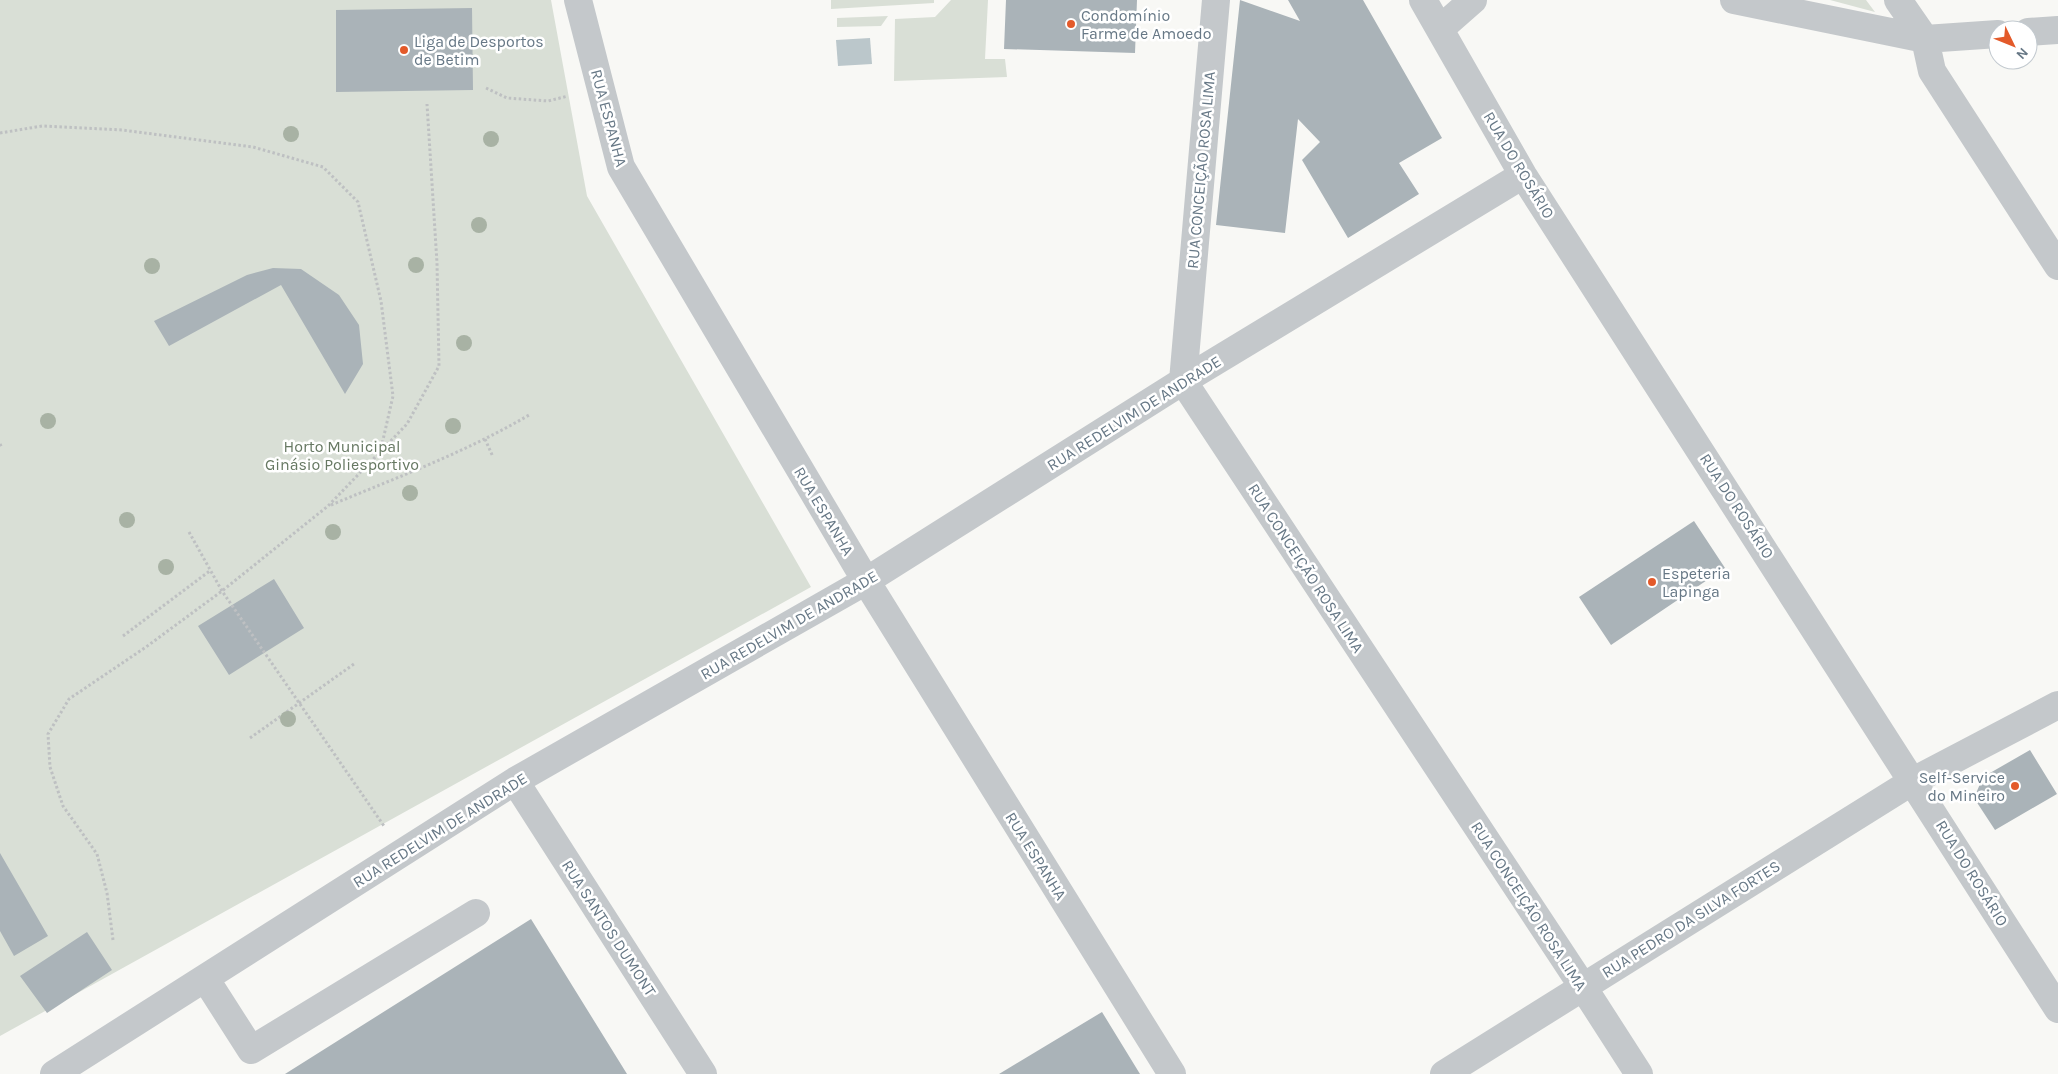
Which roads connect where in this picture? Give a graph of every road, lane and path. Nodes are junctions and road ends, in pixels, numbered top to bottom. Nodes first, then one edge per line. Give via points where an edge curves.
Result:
1 (578, 0) edge
2 (1216, 0) edge
3 (1423, 0) edge
4 (1473, 0) edge
5 (1734, 0) edge
6 (1898, 0) edge
7 (1440, 29) junction
8 (2058, 30) edge
9 (2038, 31) edge
10 (1988, 35) edge
11 (1925, 39) junction
12 (486, 88) dead end
13 (601, 88) junction
14 (427, 104) dead end
15 (0, 133) edge
16 (1523, 175) junction
17 (2058, 266) edge
18 (1183, 381) junction
19 (529, 415) dead end
20 (485, 439) junction
21 (380, 453) junction
22 (493, 457) dead end
23 (328, 506) junction
24 (189, 532) dead end
25 (211, 570) junction
26 (866, 581) junction
27 (222, 590) junction
28 (123, 636) dead end
29 (354, 664) dead end
30 (298, 702) junction
31 (2058, 704) edge
32 (250, 738) dead end
33 (1913, 780) junction
34 (515, 781) junction
35 (404, 853) junction
36 (476, 913) dead end
37 (113, 940) dead end
38 (206, 978) junction
39 (1583, 987) junction
40 (2058, 1009) edge
41 (54, 1074) edge
42 (703, 1074) edge
43 (1172, 1074) edge
44 (1444, 1074) edge
45 (1639, 1074) edge

1 - 13 street, RUA ESPANHA
2 - 18 street, RUA CONCEIÇÃO ROSA LIMA
3 - 7 street, RUA DO ROSÁRIO
4 - 7 street
5 - 11 street
6 - 11 street
7 - 16 street, RUA DO ROSÁRIO
8 - 9 street
10 - 11 street
11 - 17 street via 1932,71
12 - 13 path via 506,98 548,101
13 - 26 street, RUA ESPANHA via 621,168
14 - 21 path via 437,263 439,366 407,424
15 - 21 path via 42,126 122,130 253,147 323,167 358,202 381,301 393,396
16 - 18 street, RUA REDELVIM DE ANDRADE
16 - 33 street, RUA DO ROSÁRIO
18 - 26 street, RUA REDELVIM DE ANDRADE
18 - 39 street, RUA CONCEIÇÃO ROSA LIMA
19 - 20 path
20 - 22 path
20 - 23 path
21 - 23 path
23 - 27 path
24 - 25 path
25 - 27 path
25 - 28 path
26 - 34 street, RUA REDELVIM DE ANDRADE
26 - 43 street, RUA ESPANHA
27 - 30 path
27 - 37 path via 69,699 48,734 50,767 63,806 97,854 107,893
29 - 30 path
30 - 32 path
30 - 35 path
31 - 33 street, RUA PEDRO DA SILVA FORTES
33 - 39 street, RUA PEDRO DA SILVA FORTES
33 - 40 street, RUA DO ROSÁRIO
34 - 35 street, RUA REDELVIM DE ANDRADE
34 - 42 street, RUA SANTOS DUMONT
35 - 38 street, RUA REDELVIM DE ANDRADE
36 - 38 street via 251,1050
38 - 41 street, RUA REDELVIM DE ANDRADE
39 - 44 street, RUA PEDRO DA SILVA FORTES
39 - 45 street, RUA CONCEIÇÃO ROSA LIMA

